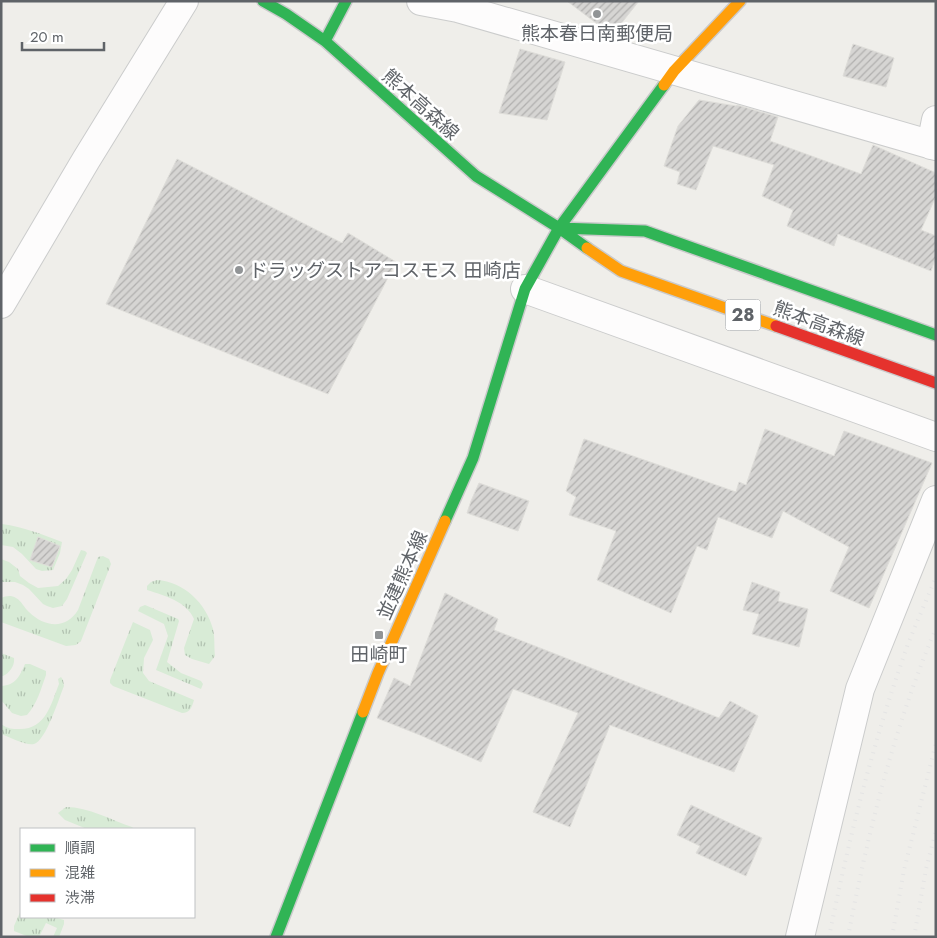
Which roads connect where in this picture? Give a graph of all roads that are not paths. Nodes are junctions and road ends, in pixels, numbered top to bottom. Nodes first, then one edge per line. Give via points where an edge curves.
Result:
1 (184, 1) edge
2 (263, 1) edge
3 (346, 1) edge
4 (421, 1) edge
5 (740, 1) edge
6 (461, 5) edge
7 (325, 41) junction
8 (674, 71) junction
9 (934, 137) edge
10 (559, 228) junction
11 (525, 289) junction
12 (1, 304) edge
13 (936, 335) edge
14 (936, 383) edge
15 (936, 437) edge
16 (936, 500) edge
17 (276, 937) edge
18 (800, 937) edge

1 - 12 street
2 - 7 main road, 熊本高森線 / 28
3 - 7 main road
4 - 6 street
5 - 8 main road, 並建熊本線
6 - 8 street
7 - 10 main road, 熊本高森線 / 28 via 476,176
8 - 9 street
8 - 10 main road, 並建熊本線
10 - 11 main road, 並建熊本線
10 - 13 main road, 熊本高森線 / 28 via 645,231
10 - 14 main road, 熊本高森線 / 28 via 620,271
11 - 15 street
11 - 17 main road, 並建熊本線 via 474,458 378,673
16 - 18 street via 860,690

